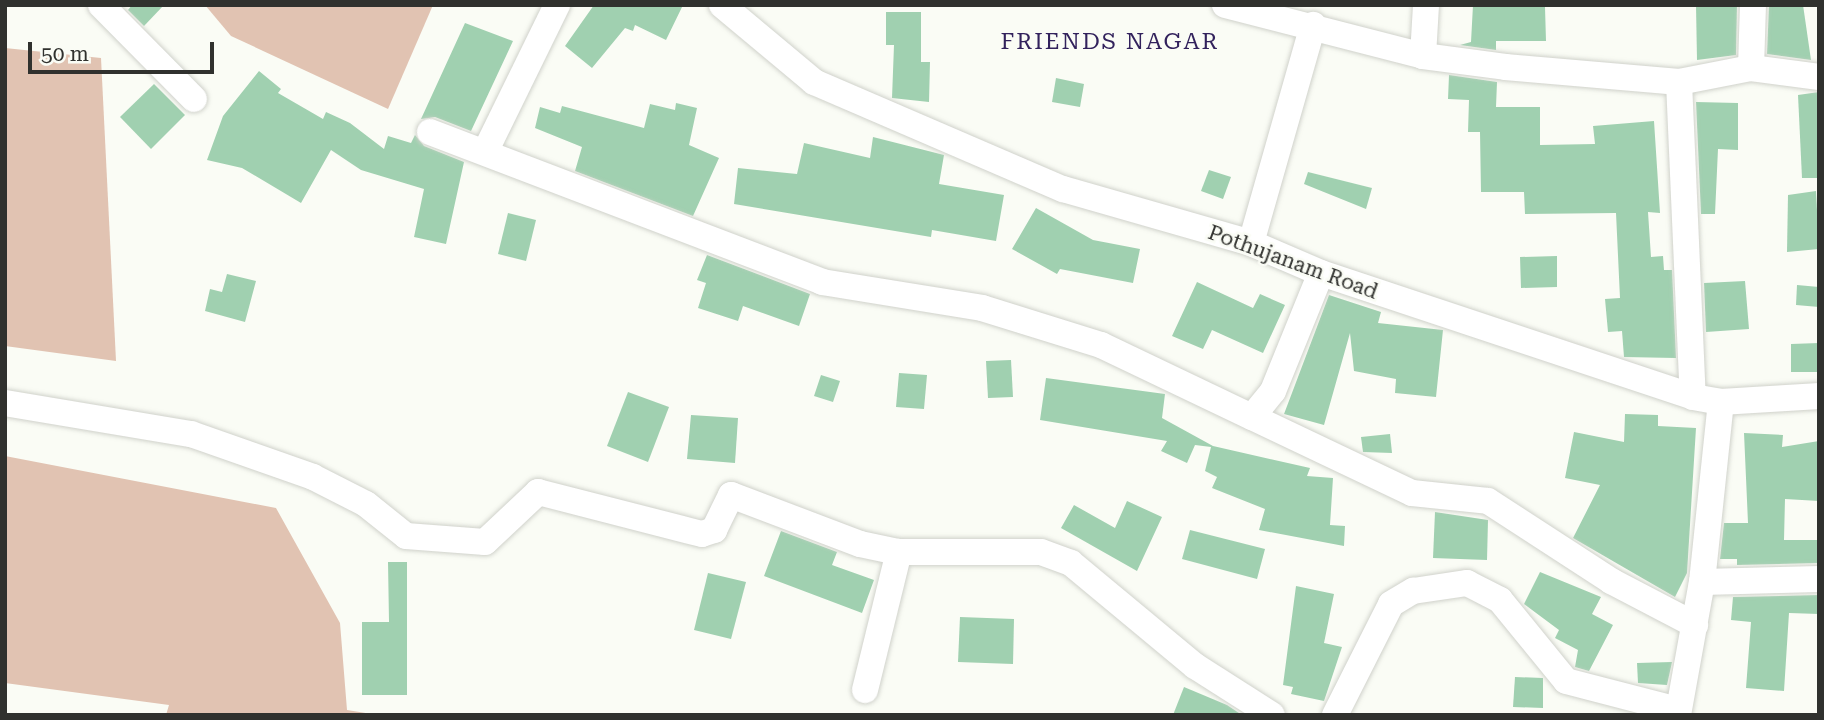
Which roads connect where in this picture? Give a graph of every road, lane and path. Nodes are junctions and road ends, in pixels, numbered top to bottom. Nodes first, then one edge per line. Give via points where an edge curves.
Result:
1 (101, 5) edge
2 (556, 5) edge
3 (722, 5) edge
4 (1226, 5) edge
5 (1426, 5) edge
6 (1754, 5) edge
7 (1312, 24) junction
8 (1423, 57) junction
9 (1751, 68) junction
10 (1819, 77) edge
11 (1679, 82) junction
12 (194, 99) dead end
13 (430, 132) dead end
14 (485, 152) junction
15 (1251, 243) junction
16 (1321, 273) junction
17 (1819, 396) edge
18 (1693, 397) junction
19 (5, 402) edge
20 (1721, 402) junction
21 (1252, 417) junction
22 (899, 552) junction
23 (1819, 579) edge
24 (1702, 582) junction
25 (1695, 625) junction
26 (865, 690) dead end
27 (1678, 713) edge
28 (1272, 715) edge
29 (1335, 715) edge

1 - 12 street
2 - 14 street
3 - 15 street, Pothujanam Road via 814,82 1062,189
4 - 7 street
5 - 8 street
6 - 9 street
7 - 8 street
7 - 15 street
8 - 11 street
9 - 10 street
9 - 11 street
11 - 18 street
13 - 14 street
14 - 21 street via 822,282 982,308 1101,345
15 - 16 street, Pothujanam Road
16 - 18 street, Pothujanam Road
16 - 21 street via 1273,391
17 - 20 street, Pothujanam Road
18 - 20 street, Pothujanam Road
19 - 22 street via 191,434 313,477 366,504 406,536 485,542 538,492 702,534 714,530 731,495 860,544
20 - 24 street
21 - 25 street via 1412,493 1488,501 1611,581
22 - 26 street
22 - 28 street via 1041,552 1071,563 1195,666
23 - 24 street
24 - 25 street
25 - 27 street
27 - 29 street via 1566,681 1500,600 1466,583 1413,591 1391,604

